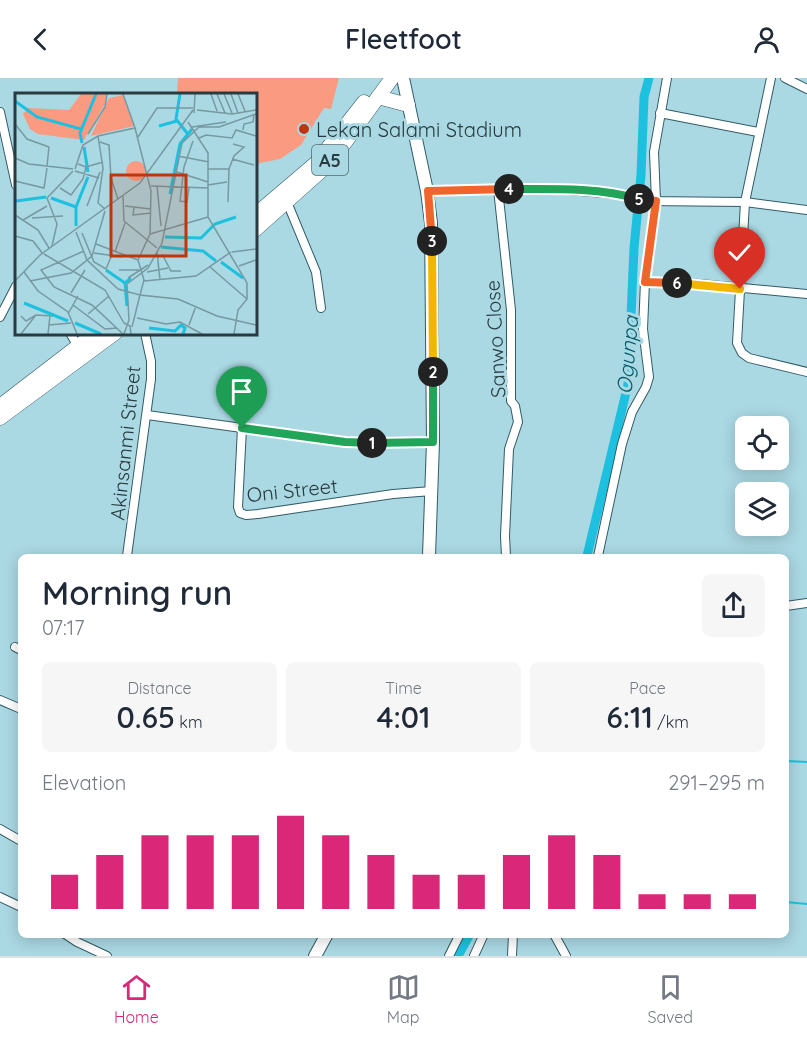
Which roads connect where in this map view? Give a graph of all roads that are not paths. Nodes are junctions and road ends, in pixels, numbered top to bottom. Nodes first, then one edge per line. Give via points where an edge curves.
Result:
1 (381, 78) edge
2 (393, 78) edge
3 (403, 78) edge
4 (667, 78) edge
5 (771, 78) edge
6 (785, 78) edge
7 (807, 89) edge
8 (378, 97) junction
9 (408, 105) junction
10 (0, 112) edge
11 (660, 113) junction
12 (758, 132) junction
13 (15, 180) edge
14 (498, 189) junction
15 (428, 191) junction
16 (656, 201) junction
17 (287, 202) junction
18 (745, 202) junction
19 (807, 210) edge
20 (256, 214) edge
21 (256, 229) edge
22 (645, 282) junction
23 (15, 287) edge
24 (740, 289) junction
25 (807, 294) edge
26 (321, 308) dead end
27 (0, 317) edge
28 (71, 334) edge
29 (94, 334) edge
30 (113, 334) edge
31 (145, 334) edge
32 (82, 351) junction
33 (807, 372) edge
34 (0, 406) edge
35 (147, 415) junction
36 (0, 418) edge
37 (242, 428) junction
38 (433, 442) junction
39 (432, 491) junction
40 (127, 554) edge
41 (429, 554) edge
42 (506, 554) edge
43 (598, 554) edge
44 (807, 603) edge
45 (789, 606) edge
46 (0, 700) edge
47 (18, 708) edge
48 (0, 829) edge
49 (18, 839) edge
50 (0, 897) edge
51 (18, 906) edge
52 (71, 938) edge
53 (325, 938) edge
54 (458, 938) edge
55 (482, 938) edge
56 (513, 938) edge
57 (556, 938) edge
58 (107, 956) edge
59 (315, 956) edge
60 (449, 956) edge
61 (474, 956) edge
62 (512, 956) edge
63 (566, 956) edge

1 - 20 highway, A5 via 316,163
2 - 8 highway, A5
3 - 9 main road
4 - 11 street
5 - 12 street
6 - 7 street
8 - 9 highway
8 - 17 highway, A5 via 338,152
9 - 15 main road
10 - 13 street
11 - 12 street
11 - 16 street via 654,152
12 - 18 street
14 - 15 street
14 - 16 street via 558,189
14 - 42 street, Sanwo Close via 511,310 511,401 518,422 509,449
15 - 38 main road via 433,252
16 - 18 street
16 - 22 street
17 - 21 highway, A5
17 - 26 street via 316,272
18 - 19 street
18 - 24 street
22 - 24 street
22 - 43 street via 643,329 649,377 622,444
23 - 27 street
24 - 25 street
24 - 33 street via 737,343 742,353
28 - 32 street
29 - 32 highway
30 - 32 highway
31 - 35 street, Akinsanmi Street via 152,379
32 - 34 highway
32 - 36 highway
35 - 37 street
35 - 40 street, Akinsanmi Street
37 - 38 street via 345,442
37 - 39 street, Oni Street via 238,507 246,515
38 - 39 main road
39 - 41 main road
44 - 45 street
46 - 47 street
48 - 49 street
50 - 51 street
52 - 58 street
53 - 59 main road
54 - 60 street
55 - 61 street
56 - 62 street
57 - 63 street

